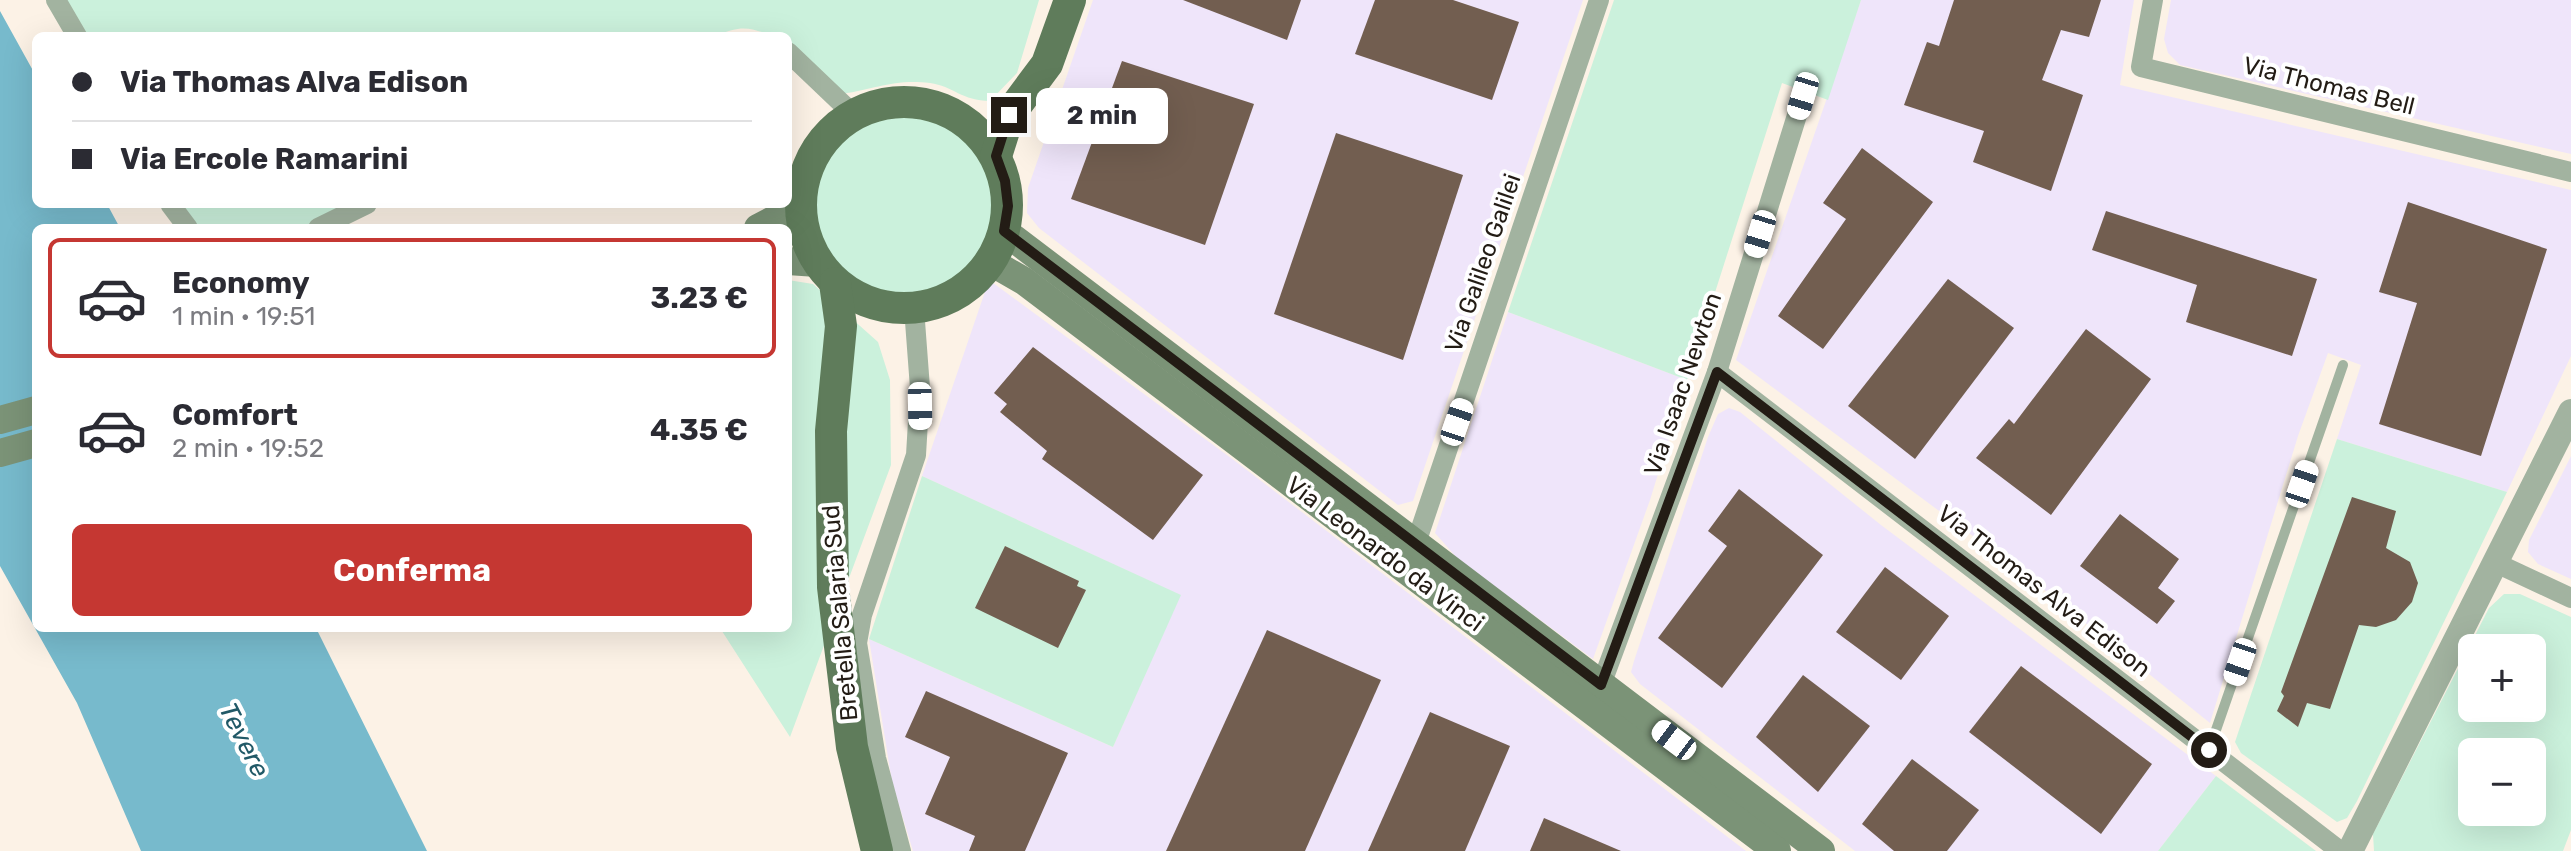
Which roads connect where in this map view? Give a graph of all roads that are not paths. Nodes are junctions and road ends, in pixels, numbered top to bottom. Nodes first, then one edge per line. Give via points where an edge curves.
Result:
1 (56, 0) edge
2 (1070, 0) edge
3 (1599, 0) edge
4 (2153, 0) edge
5 (75, 32) edge
6 (792, 56) edge
7 (1803, 96) dead end
8 (1015, 106) junction
9 (853, 114) junction
10 (960, 117) junction
11 (996, 156) junction
12 (2571, 172) edge
13 (800, 206) junction
14 (359, 208) edge
15 (326, 224) edge
16 (766, 224) edge
17 (1004, 231) junction
18 (991, 262) junction
19 (813, 269) edge
20 (898, 307) junction
21 (2343, 365) dead end
22 (837, 371) junction
23 (1717, 372) junction
24 (32, 411) edge
25 (2571, 412) edge
26 (0, 420) edge
27 (32, 444) edge
28 (0, 453) edge
29 (1416, 543) junction
30 (2496, 563) junction
31 (2571, 598) edge
32 (1601, 685) junction
33 (2209, 750) junction
34 (877, 851) edge
35 (901, 851) edge
36 (1777, 851) edge
37 (1821, 851) edge
38 (2340, 851) edge
39 (2350, 851) edge

1 - 5 street
2 - 8 main road via 1041,75
3 - 29 street, Via Galileo Galilei
4 - 12 street, Via Thomas Bell via 2141,67
6 - 9 street
7 - 23 street, Via Isaac Newton
8 - 10 main road via 993,115
8 - 11 main road
9 - 10 main road via 907,101
9 - 13 main road via 814,153
10 - 11 main road
11 - 17 main road via 1008,206
13 - 16 main road
13 - 19 main road
14 - 15 street
17 - 18 main road
17 - 29 main road, Via Leonardo da Vinci
18 - 20 main road via 969,286 941,302
18 - 36 main road, Via Leonardo da Vinci via 1024,281
19 - 20 main road via 857,298
19 - 22 main road, Bretella Salaria Sud via 841,326
20 - 22 main road, Bretella Salaria Sud via 855,331
20 - 35 street via 920,388 916,455 857,643 876,758
21 - 33 lane
22 - 34 main road, Bretella Salaria Sud via 831,431 833,587 852,747
23 - 32 street, Via Isaac Newton
23 - 33 street, Via Thomas Alva Edison
24 - 26 main road
25 - 30 street
27 - 28 main road
29 - 32 main road, Via Leonardo da Vinci
30 - 31 street
30 - 39 street
32 - 37 main road, Via Leonardo da Vinci
33 - 38 street, Via Thomas Alva Edison

